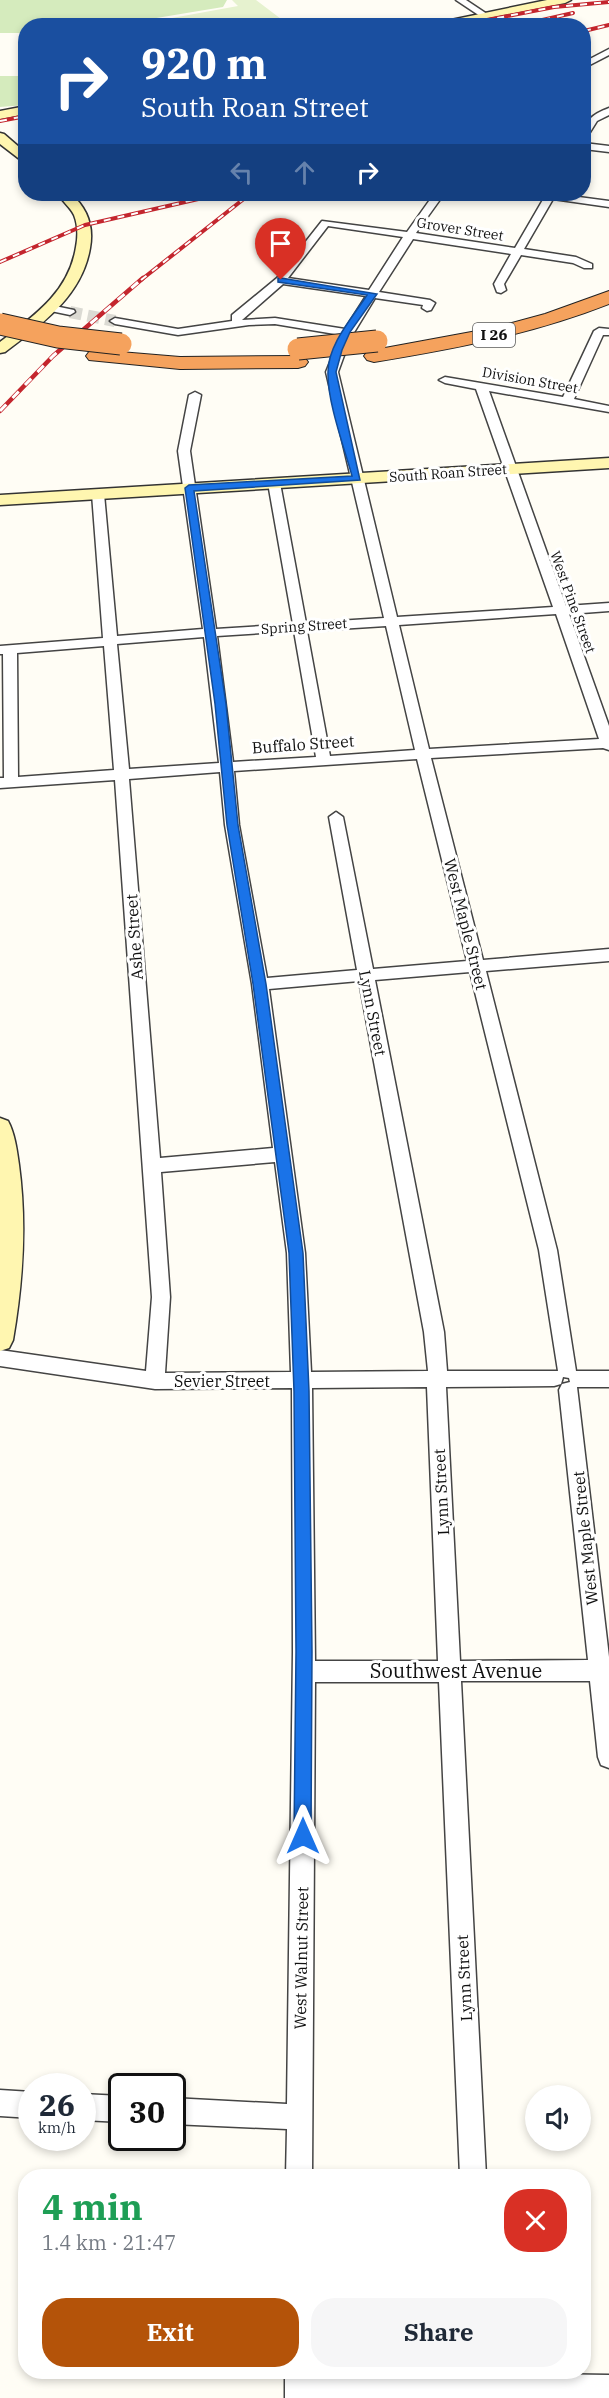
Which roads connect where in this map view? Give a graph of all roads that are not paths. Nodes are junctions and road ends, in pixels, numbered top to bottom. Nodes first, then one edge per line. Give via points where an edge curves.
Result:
1 (460, 0) edge
2 (565, 0) edge
3 (483, 14) junction
4 (464, 18) edge
5 (609, 52) edge
6 (591, 61) edge
7 (18, 109) edge
8 (0, 110) edge
9 (18, 111) edge
10 (609, 111) edge
11 (0, 115) edge
12 (591, 117) edge
13 (591, 118) edge
14 (609, 121) edge
15 (0, 137) edge
16 (591, 147) edge
17 (609, 149) edge
18 (18, 153) edge
19 (72, 201) edge
20 (434, 201) edge
21 (546, 201) edge
22 (591, 201) edge
23 (609, 204) edge
24 (409, 234) junction
25 (518, 251) junction
26 (588, 266) dead end
27 (281, 280) junction
28 (609, 280) edge
29 (501, 290) dead end
30 (373, 294) junction
31 (609, 297) edge
32 (50, 308) junction
33 (427, 308) dead end
34 (0, 311) edge
35 (70, 312) tunnel mouth
36 (0, 324) edge
37 (238, 324) junction
38 (346, 332) junction
39 (604, 332) edge
40 (0, 339) edge
41 (113, 344) junction
42 (0, 348) edge
43 (376, 349) junction
44 (26, 351) dead end
45 (48, 354) dead end
46 (298, 355) junction
47 (445, 380) dead end
48 (481, 386) junction
49 (195, 395) dead end
50 (567, 401) junction
51 (609, 409) edge
52 (609, 463) edge
53 (511, 469) junction
54 (357, 478) junction
55 (274, 483) junction
56 (189, 488) junction
57 (98, 494) junction
58 (0, 500) edge
59 (609, 607) edge
60 (560, 610) junction
61 (392, 621) junction
62 (301, 627) junction
63 (209, 633) junction
64 (111, 641) junction
65 (5, 650) edge
66 (609, 744) edge
67 (423, 754) junction
68 (324, 761) junction
69 (227, 768) junction
70 (120, 775) junction
71 (5, 783) edge
72 (336, 817) dead end
73 (609, 955) edge
74 (477, 965) junction
75 (365, 974) junction
76 (260, 984) junction
77 (0, 1127) edge
78 (283, 1154) junction
79 (152, 1166) junction
80 (0, 1340) edge
81 (0, 1358) edge
82 (437, 1378) junction
83 (567, 1379) junction
84 (609, 1379) edge
85 (301, 1380) junction
86 (155, 1381) junction
87 (604, 1670) edge
88 (450, 1671) junction
89 (304, 1672) junction
90 (609, 1757) edge
91 (0, 2103) edge
92 (18, 2104) edge
93 (186, 2112) edge
94 (299, 2117) junction
95 (299, 2169) edge
96 (473, 2169) edge
97 (483, 2386) edge
98 (299, 2387) edge
99 (609, 2389) edge

1 - 3 street
2 - 3 main road
3 - 4 main road
5 - 6 street
7 - 8 main road
9 - 11 main road
10 - 12 street
13 - 14 street
15 - 18 main road
16 - 17 street
19 - 32 main road via 84,222 83,260 68,289
20 - 24 street, West Maple Street
21 - 25 street
22 - 23 street
24 - 25 street, Grover Street
24 - 27 street, Grover Street via 326,223
24 - 30 street, West Maple Street
25 - 26 street, Grover Street via 576,260
25 - 29 street via 499,284
27 - 30 street
27 - 37 street via 236,317
28 - 43 highway, I 26 via 529,309
30 - 33 street via 430,303
30 - 38 street, West Maple Street
31 - 43 highway, I 26 via 502,333
32 - 35 street
32 - 42 main road
34 - 41 highway
36 - 41 highway, I 26, bridge
37 - 38 street via 275,321
37 - 41 street
38 - 54 street, West Maple Street via 332,372
39 - 50 street
40 - 41 highway, I 26
41 - 45 highway
41 - 46 highway, I 26
41 - 46 highway, I 26 via 197,363
42 - 44 highway
43 - 46 highway, I 26
47 - 48 street, Division Street
48 - 50 street, Division Street
48 - 53 street, West Pine Street
49 - 56 street, West Walnut Street via 184,451
50 - 51 street, Division Street
52 - 53 main road, South Roan Street
53 - 54 main road, South Roan Street
53 - 60 street, West Pine Street
54 - 55 main road, South Roan Street
54 - 61 street, West Maple Street
55 - 56 main road, South Roan Street
55 - 62 street
56 - 57 main road, South Roan Street
56 - 63 street, West Walnut Street
57 - 58 main road, South Roan Street
57 - 64 street, Ashe Street
59 - 60 street, Spring Street
60 - 61 street, Spring Street
60 - 66 street, West Pine Street
61 - 62 street, Spring Street
61 - 67 street, West Maple Street
62 - 63 street, Spring Street
62 - 68 street
63 - 64 street, Spring Street
63 - 69 street, West Walnut Street
64 - 65 street, Spring Street
64 - 70 street, Ashe Street
65 - 71 street
66 - 67 street, Buffalo Street
67 - 68 street, Buffalo Street
67 - 74 street, West Maple Street
68 - 69 street, Buffalo Street
69 - 70 street, Buffalo Street
69 - 76 street, West Walnut Street via 232,825
70 - 71 street, Buffalo Street
70 - 79 street, Ashe Street
72 - 75 street, Lynn Street
73 - 74 street
74 - 75 street
74 - 83 street, West Maple Street via 548,1250
75 - 76 street
75 - 82 street, Lynn Street via 434,1332
76 - 78 street, West Walnut Street
77 - 80 main road via 11,1184 13,1221
78 - 79 street
78 - 85 street, West Walnut Street via 296,1253
79 - 86 street, Ashe Street via 161,1297
81 - 86 street, Sevier Street
82 - 83 street, Sevier Street
82 - 85 street, Sevier Street
82 - 88 street, Lynn Street
83 - 84 street, Sevier Street
83 - 87 street, West Maple Street
85 - 86 street, Sevier Street
85 - 89 street, West Walnut Street
87 - 88 street, Southwest Avenue
87 - 90 street, West Maple Street
88 - 89 street, Southwest Avenue
88 - 96 street, Lynn Street
89 - 94 street, West Walnut Street
91 - 92 street
93 - 94 street
94 - 95 street, West Walnut Street
97 - 98 street
97 - 99 street

